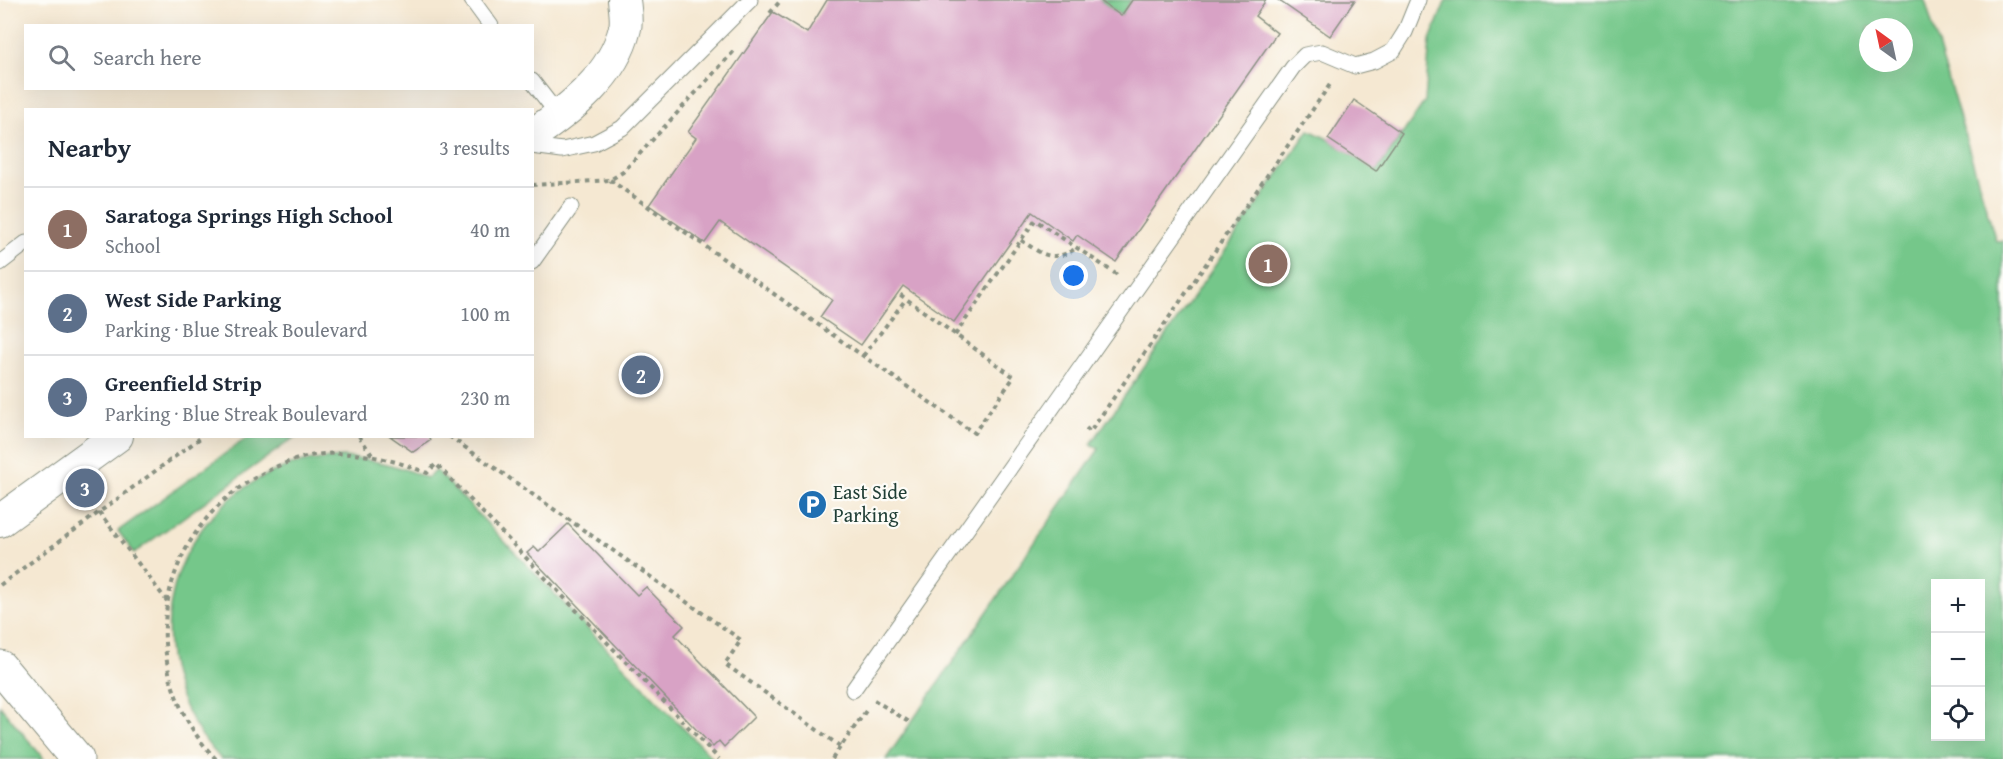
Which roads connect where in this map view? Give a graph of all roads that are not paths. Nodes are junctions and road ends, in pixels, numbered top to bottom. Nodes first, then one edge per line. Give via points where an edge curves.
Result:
1 (472, 0) edge
2 (624, 0) edge
3 (750, 0) edge
4 (1418, 0) edge
5 (490, 24) edge
6 (534, 84) edge
7 (560, 117) junction
8 (534, 134) edge
9 (534, 146) edge
10 (571, 207) dead end
11 (24, 245) edge
12 (534, 258) edge
13 (0, 263) edge
14 (114, 438) edge
15 (0, 521) edge
16 (0, 667) edge
17 (854, 690) dead end
18 (77, 759) edge

1 - 5 lane
2 - 7 street via 626,26 611,64
3 - 9 lane via 622,128 594,144 562,150
4 - 17 lane via 1393,51 1374,62 1355,66 1322,52 1305,55 1293,67
6 - 7 lane
7 - 8 street
10 - 12 lane
11 - 13 lane
14 - 15 street
16 - 18 street

